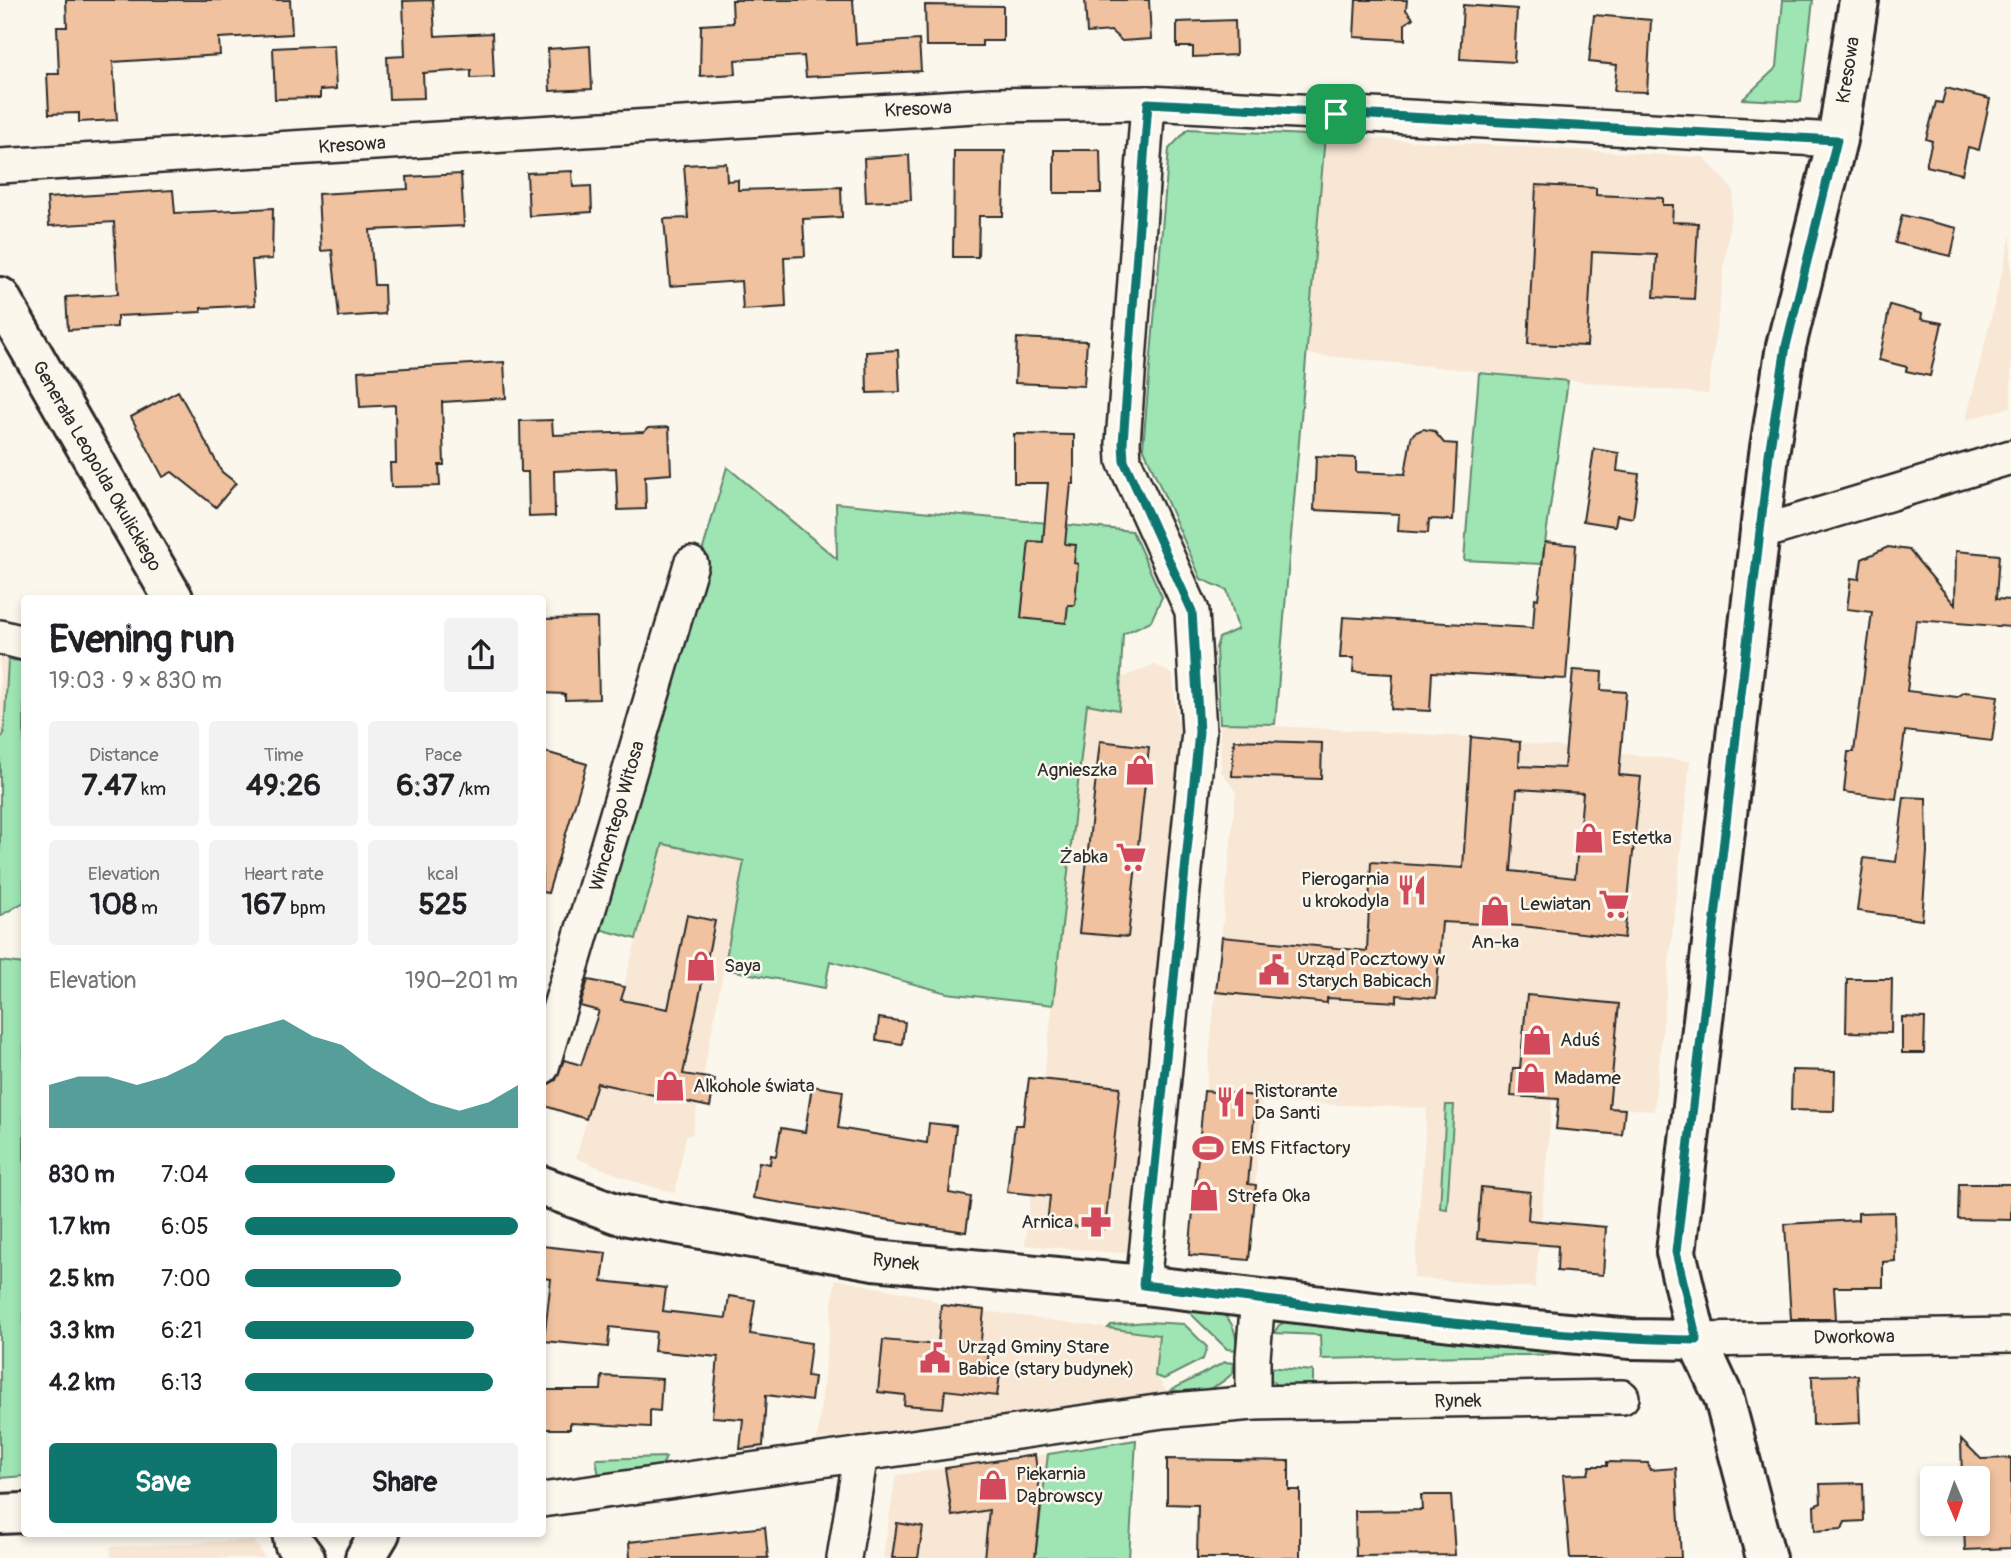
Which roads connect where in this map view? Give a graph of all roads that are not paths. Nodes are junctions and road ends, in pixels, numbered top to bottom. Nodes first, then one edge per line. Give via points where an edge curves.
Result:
1 (1859, 0) edge
2 (1148, 103) junction
3 (1837, 140) junction
4 (0, 166) edge
5 (0, 297) edge
6 (2011, 457) edge
7 (1759, 533) junction
8 (691, 564) dead end
9 (171, 595) edge
10 (0, 637) edge
11 (21, 642) edge
12 (546, 1053) edge
13 (546, 1187) edge
14 (1143, 1285) junction
15 (1258, 1297) junction
16 (2011, 1335) edge
17 (1697, 1340) junction
18 (1622, 1397) dead end
19 (1253, 1403) junction
20 (861, 1454) junction
21 (546, 1499) edge
22 (21, 1513) edge
23 (0, 1514) edge
24 (844, 1558) edge
25 (1766, 1558) edge

1 - 3 street, Kresowa
2 - 3 street, Kresowa
2 - 4 street, Kresowa via 978,106
2 - 14 street via 1124,461 1192,611 1199,732
3 - 7 street, Kresowa via 1786,346
5 - 9 street, Generała Leopolda Okulickiego
6 - 7 street
7 - 17 street, Kresowa via 1676,1252
8 - 12 street, Wincentego Witosa
10 - 11 street
13 - 14 street, Rynek via 618,1214 874,1260
14 - 15 street, Rynek
15 - 17 street, Rynek via 1493,1326 1631,1339
15 - 19 street
16 - 17 street, Dworkowa
17 - 25 street, Kresowa via 1724,1398
18 - 19 street, Rynek
19 - 20 street, Rynek via 1086,1420
20 - 21 street, Rynek
20 - 24 street
22 - 23 street

